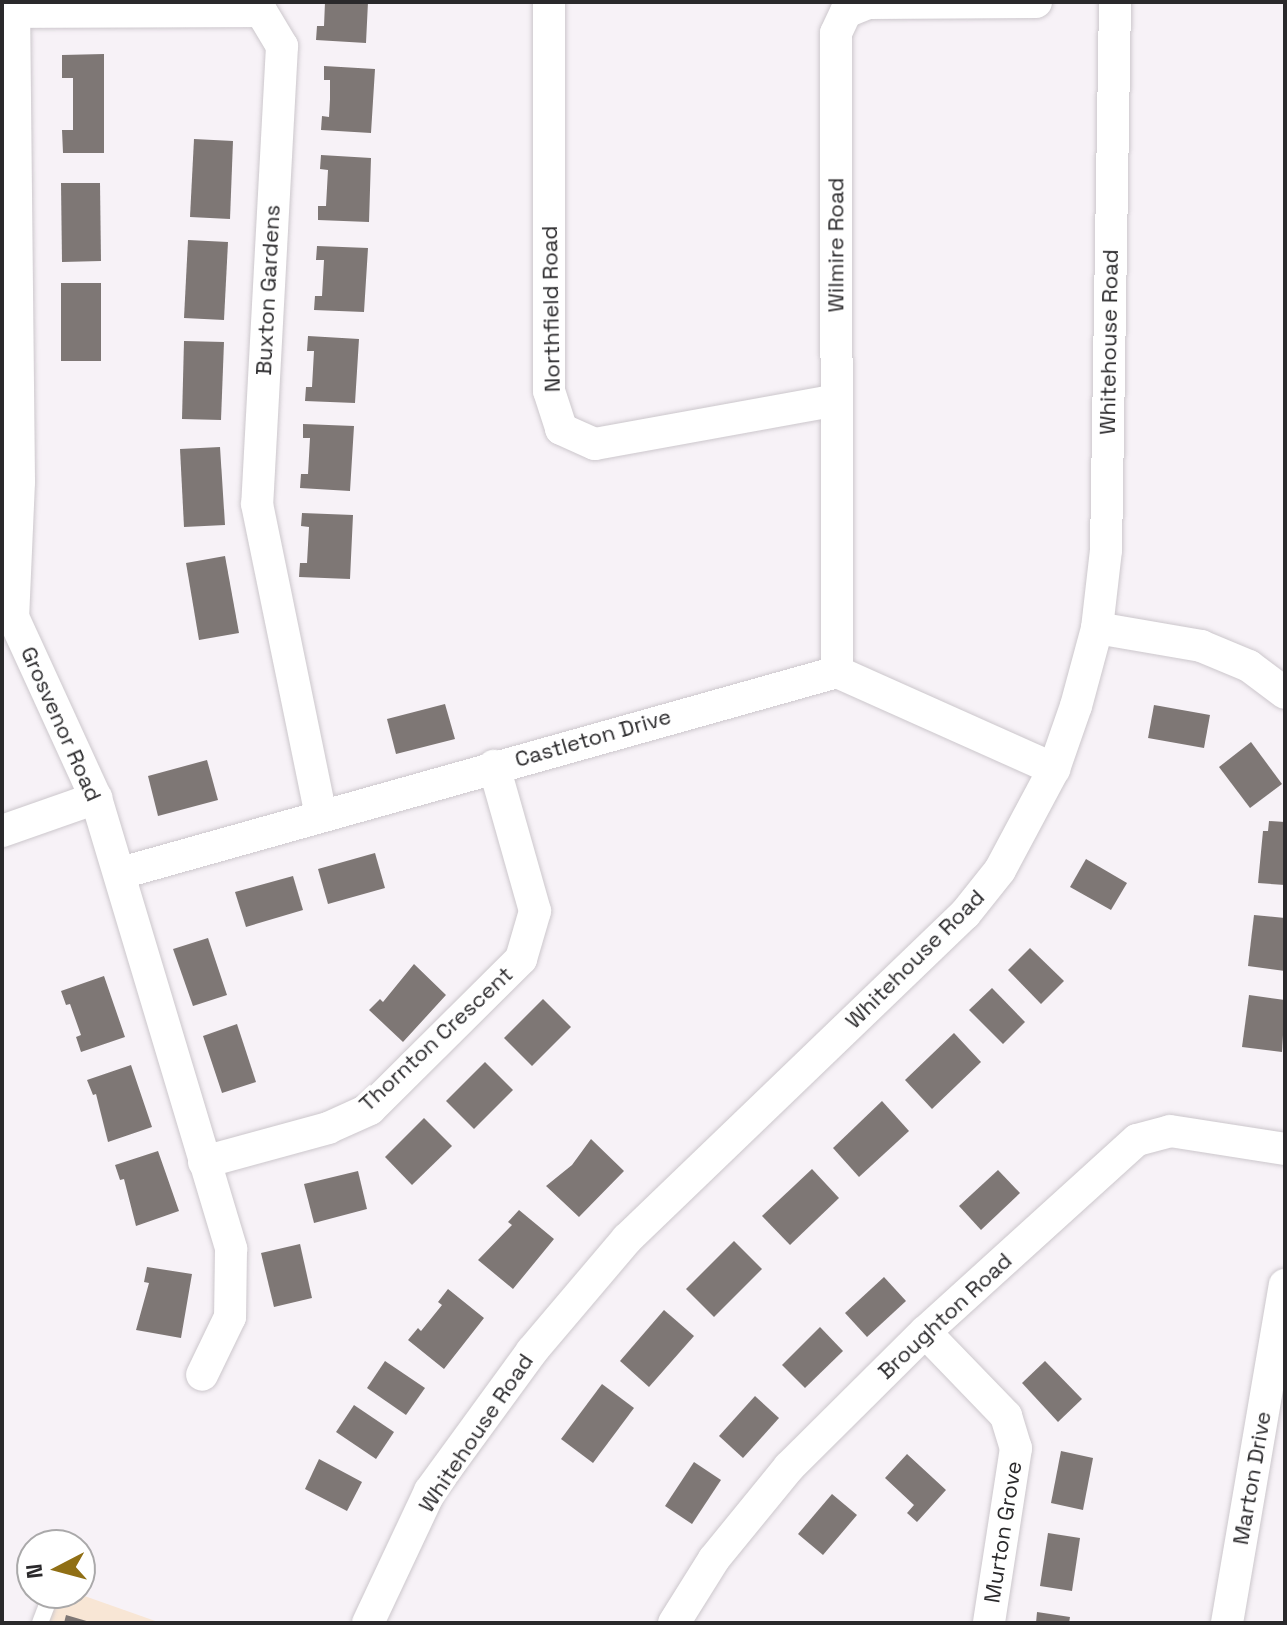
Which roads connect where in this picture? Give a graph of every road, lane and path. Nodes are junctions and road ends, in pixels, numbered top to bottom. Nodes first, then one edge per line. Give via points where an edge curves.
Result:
1 (549, 2) edge
2 (1036, 2) edge
3 (1115, 2) edge
4 (10, 8) edge
5 (836, 400) junction
6 (7, 586) edge
7 (1097, 628) junction
8 (837, 672) junction
9 (1285, 693) edge
10 (494, 766) junction
11 (1054, 769) junction
12 (96, 798) junction
13 (321, 816) junction
14 (2, 831) edge
15 (121, 873) junction
16 (1285, 1149) edge
17 (204, 1162) junction
18 (1285, 1285) edge
19 (925, 1332) junction
20 (204, 1375) dead end
21 (368, 1623) edge
22 (674, 1623) edge
23 (989, 1623) edge
24 (1227, 1623) edge

1 - 5 street, Northfield Road via 549,391 561,429 595,444
2 - 5 street, Wilmire Road via 868,3 846,12 836,33
3 - 7 street, Whitehouse Road via 1106,550
4 - 6 street, Grosvenor Road via 19,482
4 - 13 street, Buxton Gardens via 261,11 282,46 257,504
5 - 8 street, Wilmire Road
6 - 12 street, Grosvenor Road via 13,617
7 - 9 street via 1201,646 1249,666
7 - 11 street, Whitehouse Road
8 - 10 street, Castleton Drive
8 - 11 street
10 - 13 street, Castleton Drive
10 - 17 street, Thornton Crescent via 535,911 521,959 370,1109 328,1128
11 - 21 street, Whitehouse Road via 1000,870 965,914 627,1239 532,1351 430,1491
12 - 14 street
12 - 15 street, Grosvenor Road
13 - 15 street, Castleton Drive
15 - 17 street, Grosvenor Road
16 - 19 street, Broughton Road via 1170,1131 1137,1140
17 - 20 street, Grosvenor Road via 231,1249 231,1290 230,1317
18 - 24 street, Marton Drive
19 - 22 street, Broughton Road via 789,1467 714,1559
19 - 23 street, Murton Grove via 1006,1416 1016,1448

